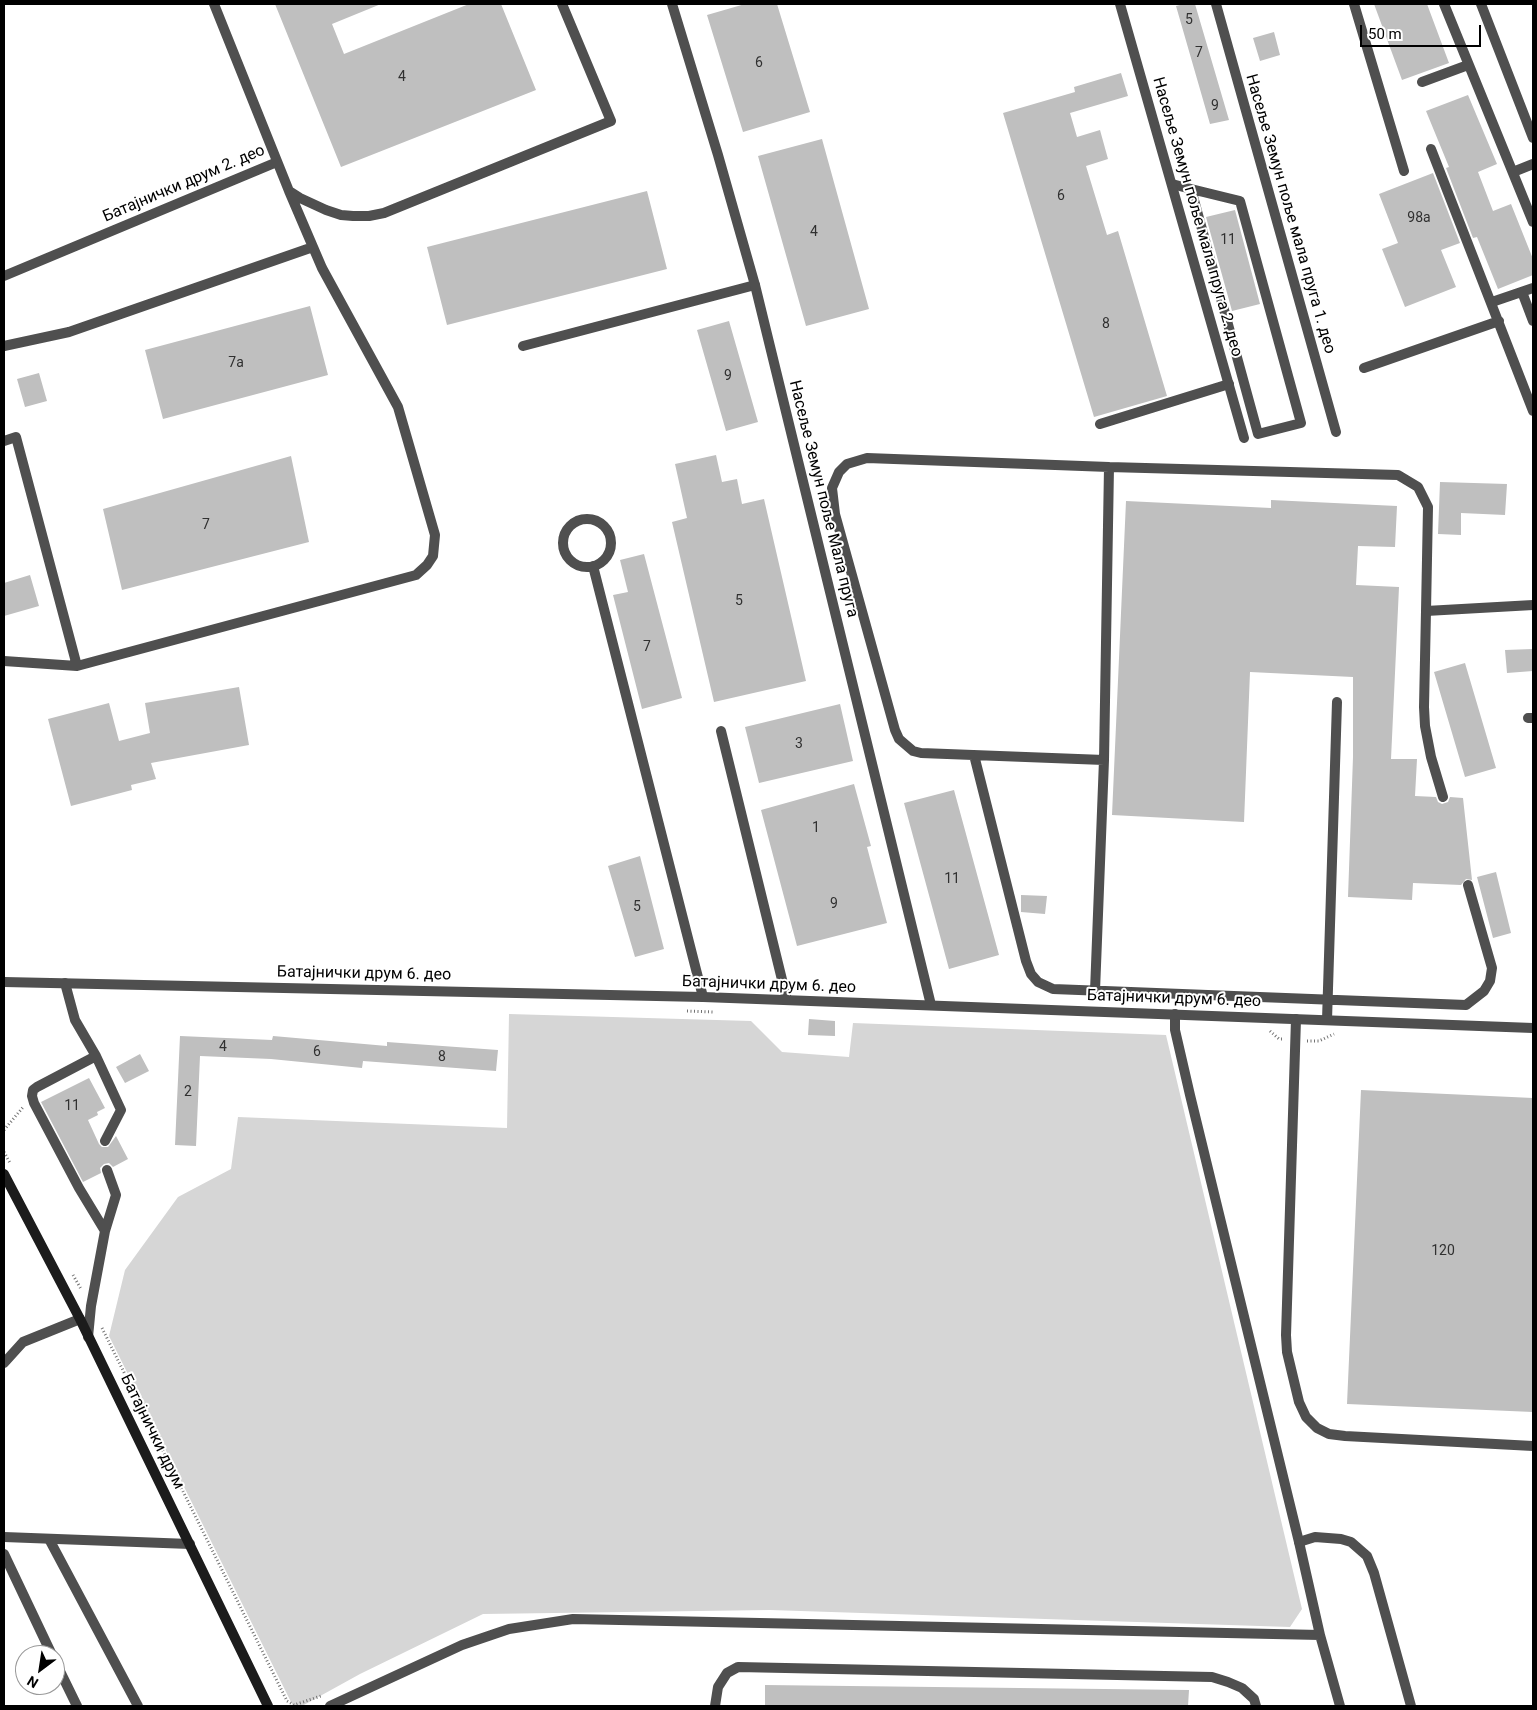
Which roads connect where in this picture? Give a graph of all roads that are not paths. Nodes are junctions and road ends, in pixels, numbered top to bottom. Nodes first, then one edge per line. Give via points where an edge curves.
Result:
1 (214, 4) edge
2 (562, 4) edge
3 (672, 4) edge
4 (1120, 4) edge
5 (1216, 4) edge
6 (1354, 4) edge
7 (1444, 4) edge
8 (1481, 4) edge
9 (1468, 65) junction
10 (1422, 82) dead end
11 (1533, 138) edge
12 (1431, 149) dead end
13 (277, 162) junction
14 (1533, 164) edge
15 (1404, 171) dead end
16 (1513, 172) junction
17 (1172, 184) junction
18 (1191, 189) junction
19 (290, 191) junction
20 (1533, 222) edge
21 (313, 247) junction
22 (4, 276) edge
23 (755, 285) junction
24 (1533, 288) edge
25 (1522, 292) junction
26 (1492, 302) junction
27 (1499, 320) junction
28 (1533, 322) edge
29 (4, 346) edge
30 (523, 346) dead end
31 (1364, 368) dead end
32 (1229, 384) junction
33 (1533, 411) edge
34 (1100, 424) dead end
35 (1336, 432) dead end
36 (1244, 438) dead end
37 (4, 441) edge
38 (1109, 467) junction
39 (592, 566) junction
40 (1533, 605) edge
41 (1426, 611) junction
42 (4, 661) edge
43 (77, 666) junction
44 (1338, 702) dead end
45 (721, 731) dead end
46 (974, 755) junction
47 (1104, 760) junction
48 (1443, 797) dead end
49 (1468, 885) dead end
50 (4, 982) edge
51 (65, 983) junction
52 (1095, 991) junction
53 (703, 997) junction
54 (1328, 999) junction
55 (787, 1000) junction
56 (931, 1005) junction
57 (1174, 1014) junction
58 (1296, 1018) junction
59 (1327, 1020) junction
60 (1533, 1028) edge
61 (96, 1056) junction
62 (105, 1141) dead end
63 (107, 1170) dead end
64 (4, 1174) edge
65 (105, 1231) junction
66 (80, 1319) junction
67 (88, 1337) junction
68 (4, 1363) edge
69 (1533, 1446) edge
70 (4, 1537) edge
71 (48, 1538) junction
72 (1299, 1542) junction
73 (190, 1544) junction
74 (4, 1554) edge
75 (1320, 1635) junction
76 (47, 1645) edge
77 (65, 1681) edge
78 (77, 1706) edge
79 (138, 1706) edge
80 (268, 1706) edge
81 (330, 1706) edge
82 (715, 1706) edge
83 (1256, 1706) edge
84 (1340, 1706) edge
85 (1411, 1706) edge

1 - 13 street, Батајнички друм 2. део
2 - 19 street via 611,122 384,213 341,215
3 - 23 street, Насеље Земун поље Мала пруга
4 - 17 street, Насеље Земун поље мала пруга 2. део
5 - 35 street, Насеље Земун поље мала пруга 1. део
6 - 15 street
7 - 9 street
8 - 11 street
9 - 10 street
9 - 16 street
12 - 26 street
13 - 19 street
13 - 22 street, Батајнички друм 2. део
14 - 16 street
16 - 20 street
17 - 18 street
17 - 32 street, Насеље Земун поље мала пруга 2. део
18 - 18 street via 1240,201 1301,423 1258,434
19 - 21 street
21 - 29 street via 69,332
21 - 43 street via 398,407 435,535 433,556 416,574
23 - 30 street
23 - 56 street, Насеље Земун поље Мала пруга
24 - 25 street
25 - 26 street
25 - 28 street
26 - 27 street
27 - 31 street
27 - 33 street
32 - 34 street
32 - 36 street, Насеље Земун поље мала пруга 2. део
37 - 43 street via 16,437
38 - 41 street via 1398,475 1418,487 1428,507
38 - 46 street via 867,458 847,464 834,481 836,514 894,730 906,747 921,753
38 - 47 street
39 - 39 street via 576,565 564,553 562,545 566,529 580,519 596,519 611,536 612,544 606,559
39 - 53 street
40 - 41 street
41 - 48 street via 1425,726
42 - 43 street
44 - 54 street
45 - 55 street
46 - 47 street
46 - 52 street via 1031,974 1052,989
47 - 52 street
49 - 54 street via 1492,968 1490,981 1475,1000 1466,1005
50 - 51 street, Батајнички друм 6. део
51 - 53 street, Батајнички друм 6. део
51 - 61 street via 75,1020
52 - 54 street
53 - 55 street, Батајнички друм 6. део
54 - 59 street
55 - 56 street, Батајнички друм 6. део
56 - 57 street, Батајнички друм 6. део
57 - 58 street, Батајнички друм 6. део
57 - 72 street via 1190,1095
58 - 59 street, Батајнички друм 6. део
58 - 69 street via 1286,1335 1299,1402 1306,1417 1329,1434
59 - 60 street, Батајнички друм 6. део
61 - 62 street via 121,1110
61 - 65 street via 36,1087 32,1096
63 - 65 street via 116,1195
64 - 66 main road, Батајнички друм
65 - 67 street
66 - 67 main road, Батајнички друм
66 - 68 street via 23,1342
67 - 73 main road, Батајнички друм
70 - 71 street
71 - 73 street
71 - 79 street
72 - 75 street
72 - 85 street via 1315,1537 1341,1539 1351,1542 1367,1556
73 - 80 main road, Батајнички друм
74 - 76 street
75 - 81 street via 573,1619 509,1629 462,1645
75 - 84 street
77 - 78 street
82 - 83 street via 718,1687 727,1673 738,1667 1212,1677 1242,1688 1254,1699

